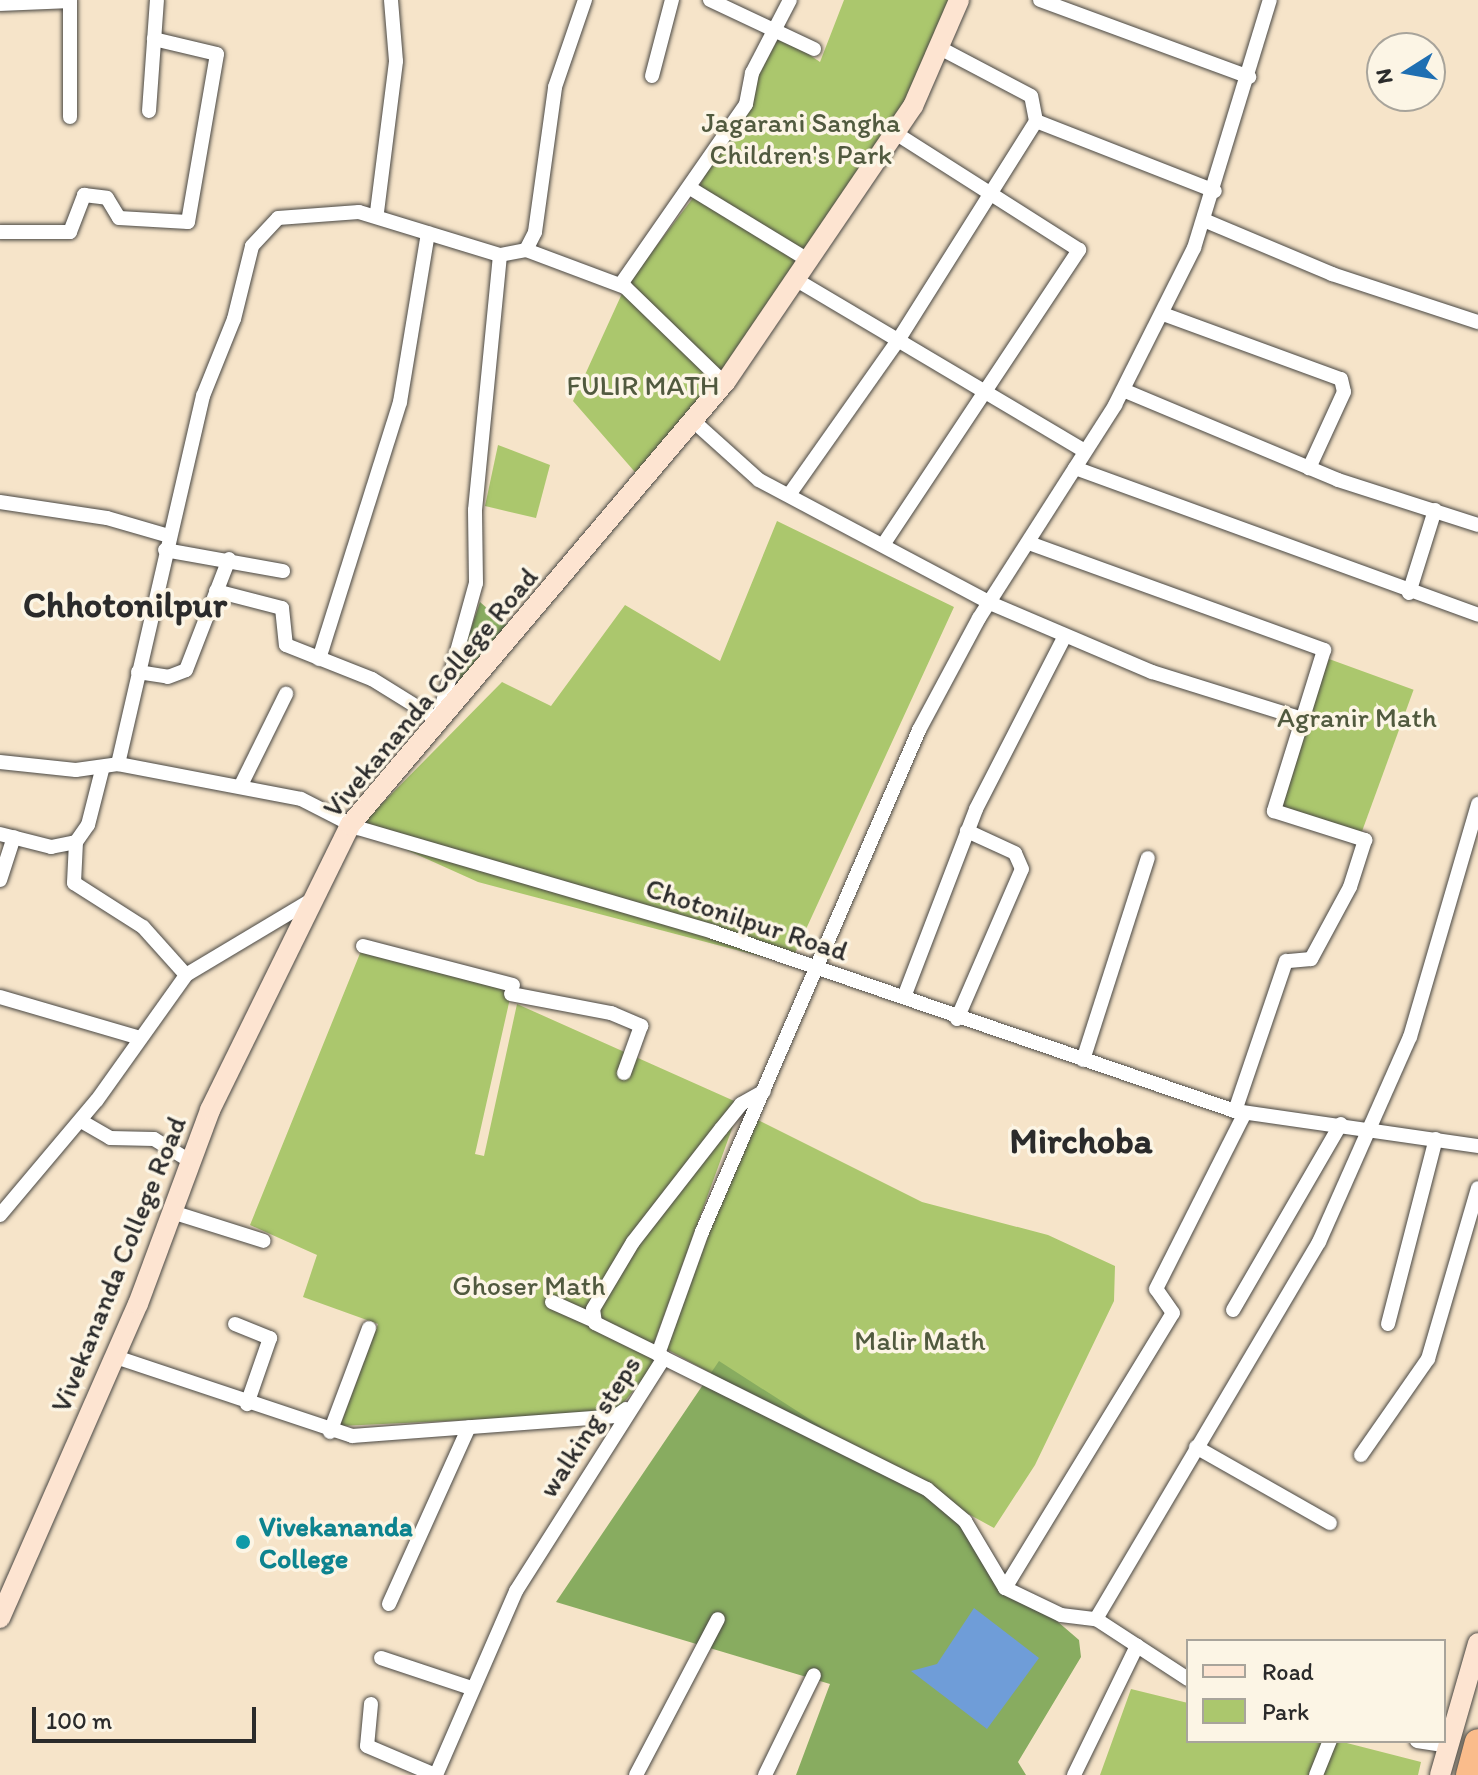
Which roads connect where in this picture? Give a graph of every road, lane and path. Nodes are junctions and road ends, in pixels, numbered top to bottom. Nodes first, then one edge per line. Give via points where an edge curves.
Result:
1 (157, 0) edge
2 (391, 0) edge
3 (585, 0) edge
4 (672, 0) edge
5 (710, 0) edge
6 (790, 0) edge
7 (959, 0) edge
8 (1040, 0) edge
9 (1270, 0) edge
10 (70, 1) edge
11 (0, 4) edge
12 (778, 28) junction
13 (154, 39) junction
14 (940, 48) junction
15 (814, 49) dead end
16 (652, 76) dead end
17 (1249, 77) junction
18 (149, 111) dead end
19 (70, 117) dead end
20 (1036, 121) junction
21 (895, 133) junction
22 (690, 188) junction
23 (989, 191) junction
24 (1215, 191) junction
25 (377, 212) junction
26 (1206, 221) junction
27 (0, 232) edge
28 (428, 233) junction
29 (526, 250) junction
30 (500, 255) junction
31 (808, 260) junction
32 (795, 279) junction
33 (621, 284) junction
34 (1163, 314) junction
35 (1478, 322) edge
36 (897, 342) junction
37 (724, 383) junction
38 (1123, 390) junction
39 (988, 394) junction
40 (691, 419) junction
41 (1085, 451) junction
42 (1075, 468) junction
43 (1309, 468) junction
44 (791, 492) junction
45 (0, 502) edge
46 (1435, 510) junction
47 (1478, 525) edge
48 (885, 542) junction
49 (167, 543) junction
50 (1029, 543) junction
51 (229, 559) junction
52 (283, 571) dead end
53 (216, 591) junction
54 (1409, 593) junction
55 (990, 603) junction
56 (1478, 615) edge
57 (1065, 636) junction
58 (319, 659) junction
59 (138, 672) junction
60 (286, 694) dead end
61 (1303, 719) junction
62 (438, 720) junction
63 (0, 762) edge
64 (118, 764) junction
65 (102, 770) junction
66 (241, 785) junction
67 (1478, 804) edge
68 (350, 825) junction
69 (967, 831) junction
70 (7, 836) edge
71 (76, 842) junction
72 (1148, 858) dead end
73 (0, 880) edge
74 (312, 899) junction
75 (363, 946) dead end
76 (818, 969) junction
77 (186, 975) junction
78 (0, 997) edge
79 (904, 997) junction
80 (957, 1019) junction
81 (140, 1038) junction
82 (1083, 1060) junction
83 (624, 1073) dead end
84 (764, 1091) junction
85 (1240, 1112) junction
86 (81, 1121) junction
87 (1341, 1124) junction
88 (1373, 1127) junction
89 (1436, 1139) junction
90 (1478, 1146) edge
91 (190, 1161) junction
92 (1478, 1188) edge
93 (172, 1212) junction
94 (0, 1215) edge
95 (264, 1241) dead end
96 (552, 1302) dead end
97 (1233, 1310) dead end
98 (590, 1319) junction
99 (235, 1324) dead end
100 (1388, 1324) dead end
101 (369, 1328) dead end
102 (661, 1356) junction
103 (116, 1357) junction
104 (247, 1404) junction
105 (626, 1409) junction
106 (469, 1427) junction
107 (330, 1432) junction
108 (1196, 1447) junction
109 (1361, 1455) dead end
110 (1330, 1523) dead end
111 (1005, 1588) junction
112 (389, 1604) dead end
113 (0, 1618) edge
114 (718, 1619) dead end
115 (1096, 1619) junction
116 (1478, 1643) edge
117 (1137, 1646) junction
118 (381, 1658) dead end
119 (814, 1675) dead end
120 (1186, 1678) edge
121 (471, 1688) junction
122 (371, 1704) dead end
123 (1478, 1742) edge
124 (1329, 1743) edge
125 (1429, 1743) edge
126 (1447, 1746) junction
127 (436, 1775) edge
128 (636, 1775) edge
129 (765, 1775) edge
130 (1074, 1775) edge
131 (1316, 1775) edge
132 (1440, 1775) edge
133 (1469, 1775) edge

1 - 13 street
2 - 25 street via 396,61
3 - 29 street via 555,87 535,232
4 - 16 street
5 - 12 street
6 - 12 street
7 - 14 street, Vivekananda College Road
8 - 17 street
9 - 17 street, walking steps
10 - 11 street
10 - 19 street
12 - 15 street
12 - 22 street via 752,73 746,104
13 - 18 street
13 - 27 street via 217,54 188,222 119,218 107,198 84,195 70,232
14 - 20 street via 1031,96
14 - 21 street, Vivekananda College Road
17 - 24 street, walking steps
20 - 23 street
20 - 24 street
21 - 23 street
21 - 31 street, Vivekananda College Road
22 - 31 street
22 - 33 street
23 - 36 street
23 - 39 street via 1079,250
24 - 26 street, walking steps
25 - 28 street
25 - 49 street via 278,218 263,229 212,368
26 - 34 street, walking steps
26 - 35 street via 1304,264
28 - 30 street
28 - 58 street via 400,402
29 - 30 street
29 - 33 street
30 - 62 street via 475,510 476,583
31 - 32 street, Vivekananda College Road
32 - 36 street
32 - 37 street, Vivekananda College Road
33 - 37 street
34 - 38 street, walking steps
34 - 43 street via 1341,379 1344,392
36 - 39 street
36 - 44 street
37 - 40 street, Vivekananda College Road
38 - 41 street, walking steps
38 - 43 street
39 - 41 street
39 - 48 street
40 - 44 street via 735,465
40 - 62 street, Vivekananda College Road
41 - 42 street, walking steps
42 - 50 street, walking steps
42 - 54 street
43 - 46 street
44 - 48 street
45 - 49 street via 107,518
46 - 47 street
46 - 54 street
48 - 55 street
49 - 51 street
49 - 59 street
50 - 55 street, walking steps
50 - 61 street via 1323,647
51 - 52 street
51 - 53 street
53 - 58 street via 282,608 286,645
53 - 59 street via 186,670 168,677
54 - 56 street
55 - 57 street
55 - 76 street, walking steps via 901,767
57 - 61 street
57 - 69 street
58 - 62 street via 372,679
59 - 64 street
60 - 66 street
61 - 85 street via 1275,814 1365,840 1350,887 1311,959 1286,961
62 - 68 street, Vivekananda College Road
63 - 65 street
64 - 65 street
64 - 66 street, Chotonilpur Road
65 - 71 street via 88,825
66 - 68 street, Chotonilpur Road via 301,799
67 - 88 street via 1410,1037
68 - 74 street, Vivekananda College Road
68 - 76 street, Chotonilpur Road
69 - 79 street
69 - 80 street via 1015,853 1022,869
70 - 71 street via 51,847
70 - 73 street
71 - 77 street via 74,883 143,927
72 - 82 street via 1111,989
74 - 77 street
74 - 91 street, Vivekananda College Road
75 - 83 street via 611,1013 641,1026
76 - 79 street, Chotonilpur Road
76 - 84 street, walking steps
77 - 81 street
78 - 81 street
79 - 80 street, Chotonilpur Road
80 - 82 street, Chotonilpur Road
81 - 86 street
82 - 85 street, Chotonilpur Road
84 - 98 street via 741,1104 633,1242
84 - 102 street, walking steps
85 - 87 street, Chotonilpur Road
85 - 111 street via 1156,1289 1173,1313
86 - 91 street via 110,1138 154,1139
86 - 94 street
87 - 88 street, Chotonilpur Road
87 - 97 street
88 - 89 street, Chotonilpur Road
88 - 108 street via 1275,1327
89 - 90 street, Chotonilpur Road
89 - 100 street
91 - 93 street, Vivekananda College Road
92 - 109 street via 1428,1359
93 - 95 street
93 - 103 street, Vivekananda College Road
96 - 98 street
98 - 102 street
99 - 104 street via 270,1338
101 - 107 street
102 - 105 street, walking steps
102 - 111 street via 947,1502
103 - 104 street
103 - 113 street, Vivekananda College Road
104 - 107 street
105 - 106 street via 616,1416
105 - 121 street, walking steps via 516,1591
106 - 107 street
106 - 112 street
108 - 110 street
108 - 115 street
111 - 115 street via 1061,1615
114 - 128 street
115 - 117 street
116 - 126 street
117 - 120 street
117 - 130 street
118 - 121 street
119 - 129 street
121 - 127 street, walking steps
122 - 127 street via 367,1746
123 - 133 highway
124 - 131 street
125 - 126 street
126 - 132 street

